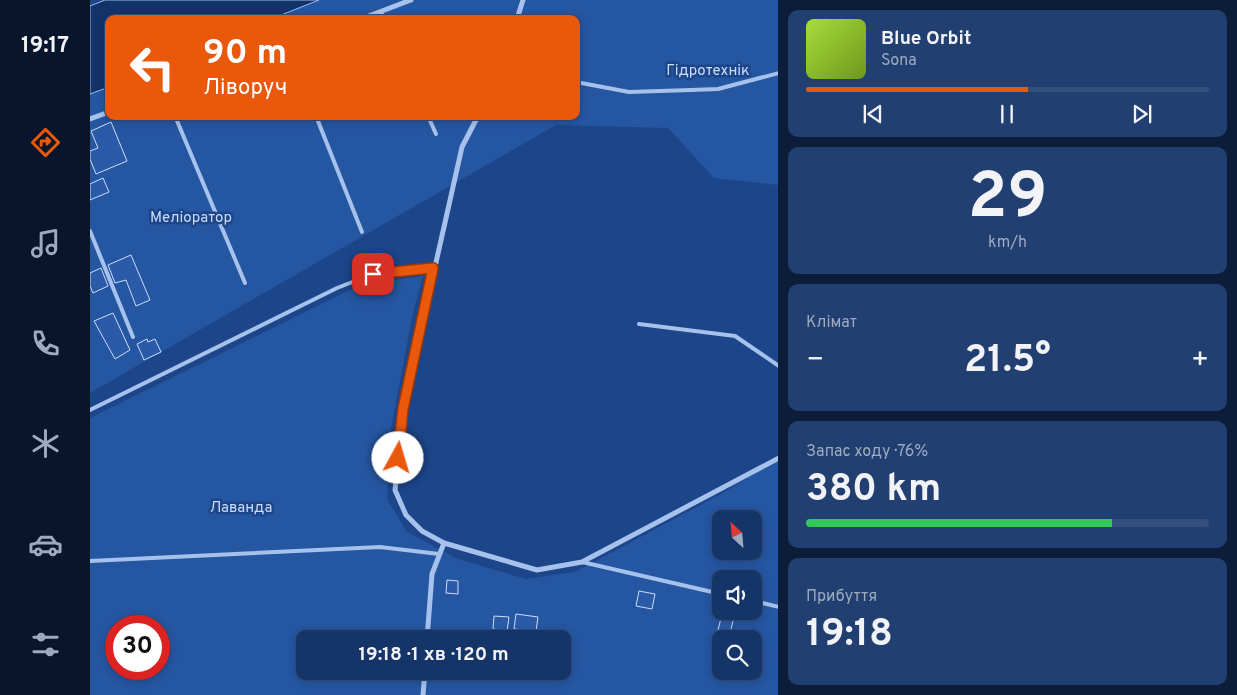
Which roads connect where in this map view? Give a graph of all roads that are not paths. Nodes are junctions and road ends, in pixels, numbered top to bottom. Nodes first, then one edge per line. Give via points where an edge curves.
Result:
1 (411, 0) edge
2 (523, 0) edge
3 (381, 12) junction
4 (372, 15) edge
5 (382, 15) edge
6 (518, 15) edge
7 (778, 74) edge
8 (580, 83) edge
9 (105, 113) edge
10 (90, 119) edge
11 (177, 120) edge
12 (318, 120) edge
13 (430, 120) edge
14 (476, 120) edge
15 (436, 134) dead end
16 (90, 231) edge
17 (362, 232) dead end
18 (433, 268) junction
19 (245, 283) dead end
20 (640, 324) dead end
21 (133, 337) dead end
22 (778, 366) edge
23 (90, 410) edge
24 (778, 458) edge
25 (444, 543) junction
26 (439, 554) junction
27 (90, 561) edge
28 (582, 562) junction
29 (712, 592) edge
30 (762, 603) edge
31 (778, 607) edge
32 (428, 630) edge
33 (424, 680) edge
34 (423, 695) edge

1 - 3 street
2 - 6 street
3 - 4 street
3 - 5 lane
7 - 8 lane via 718,89 629,92
9 - 10 street
11 - 19 lane
12 - 17 lane
13 - 15 lane
14 - 18 street via 462,147
16 - 21 lane
18 - 23 lane via 373,274 337,288
18 - 25 street via 403,409 394,490 406,515 422,531
20 - 22 lane via 735,336
24 - 28 street
25 - 26 street
25 - 28 street via 537,570
26 - 27 lane via 380,547
26 - 32 street via 432,574
28 - 29 lane
30 - 31 lane
33 - 34 street

